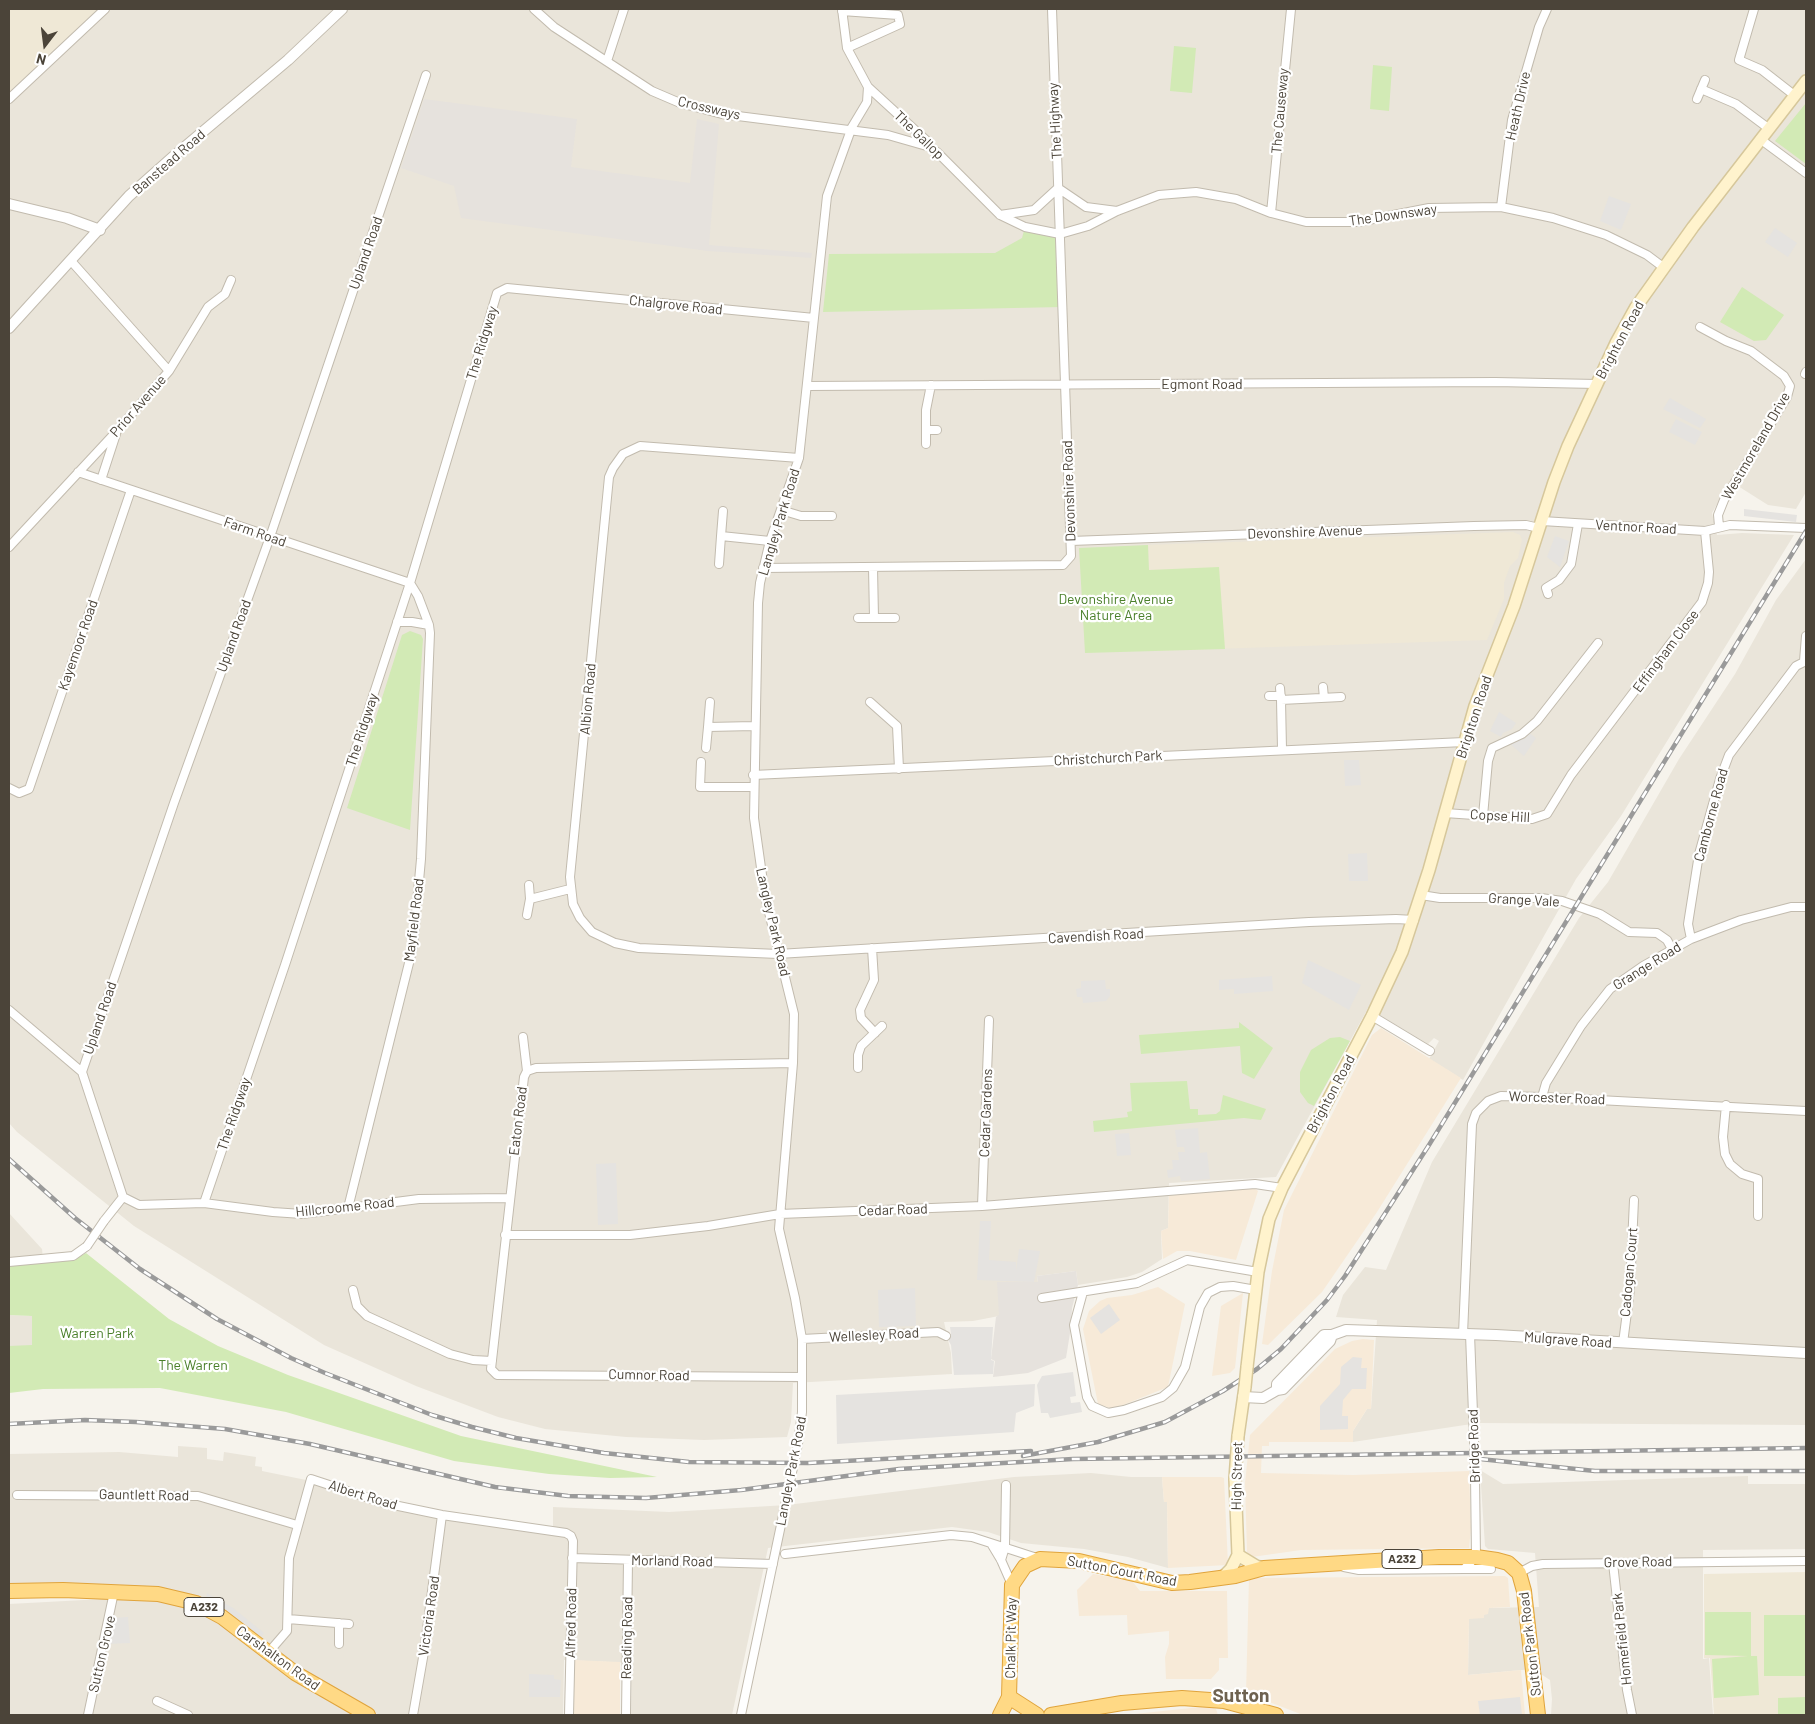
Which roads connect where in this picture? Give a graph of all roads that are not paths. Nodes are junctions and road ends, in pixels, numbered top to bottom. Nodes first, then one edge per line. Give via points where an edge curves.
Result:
1 (105, 9) edge
2 (342, 9) edge
3 (534, 9) edge
4 (624, 9) edge
5 (1052, 9) edge
6 (1290, 9) edge
7 (1547, 9) edge
8 (1754, 9) edge
9 (842, 10) edge
10 (847, 48) junction
11 (607, 61) junction
12 (426, 75) dead end
13 (1704, 80) dead end
14 (1806, 81) edge
15 (868, 87) junction
16 (1701, 90) junction
17 (1794, 95) junction
18 (9, 99) edge
19 (1697, 99) dead end
20 (1768, 128) junction
21 (851, 132) junction
22 (1760, 139) junction
23 (930, 147) junction
24 (1806, 173) edge
25 (1058, 188) junction
26 (9, 204) edge
27 (1501, 207) junction
28 (1118, 211) junction
29 (1271, 213) junction
30 (1000, 215) junction
31 (100, 230) junction
32 (1060, 234) junction
33 (72, 262) junction
34 (1663, 267) junction
35 (232, 280) dead end
36 (537, 291) joint
37 (814, 318) junction
38 (1700, 327) dead end
39 (9, 328) edge
40 (168, 372) junction
41 (1065, 384) junction
42 (1597, 384) junction
43 (930, 385) junction
44 (807, 386) junction
45 (926, 430) junction
46 (937, 430) dead end
47 (116, 432) junction
48 (926, 444) dead end
49 (799, 458) junction
50 (78, 472) junction
51 (101, 480) junction
52 (131, 490) junction
53 (781, 510) junction
54 (723, 511) dead end
55 (832, 516) dead end
56 (1578, 524) junction
57 (1541, 525) junction
58 (1720, 526) junction
59 (1806, 528) edge
60 (1704, 531) junction
61 (721, 536) junction
62 (270, 537) junction
63 (770, 541) junction
64 (1071, 541) junction
65 (9, 547) edge
66 (719, 564) dead end
67 (873, 567) junction
68 (763, 568) junction
69 (410, 583) junction
70 (1548, 594) dead end
71 (858, 618) dead end
72 (874, 618) junction
73 (894, 618) dead end
74 (397, 622) junction
75 (429, 625) junction
76 (1806, 636) edge
77 (1598, 643) dead end
78 (1805, 661) edge
79 (1323, 687) dead end
80 (1281, 695) junction
81 (1269, 696) dead end
82 (1341, 697) dead end
83 (1324, 698) junction
84 (710, 702) dead end
85 (870, 702) dead end
86 (1622, 709) junction
87 (1630, 715) dead end
88 (754, 726) junction
89 (708, 727) junction
90 (1464, 742) junction
91 (706, 748) dead end
92 (1282, 749) junction
93 (701, 762) dead end
94 (899, 769) junction
95 (753, 775) junction
96 (1571, 775) joint
97 (700, 787) junction
98 (753, 787) junction
99 (9, 788) edge
100 (699, 796) dead end
101 (1445, 813) junction
102 (1483, 816) junction
103 (529, 885) dead end
104 (570, 889) junction
105 (1421, 895) junction
106 (530, 899) junction
107 (1806, 907) edge
108 (527, 915) dead end
109 (1414, 920) junction
110 (1691, 939) junction
111 (872, 948) junction
112 (1672, 949) junction
113 (778, 954) junction
114 (9, 1010) edge
115 (1372, 1016) junction
116 (989, 1020) dead end
117 (882, 1026) dead end
118 (874, 1033) junction
119 (523, 1037) dead end
120 (1430, 1051) dead end
121 (793, 1063) junction
122 (858, 1068) dead end
123 (527, 1071) junction
124 (82, 1072) junction
125 (1542, 1097) junction
126 (1726, 1105) junction
127 (1806, 1110) edge
128 (1282, 1188) junction
129 (123, 1197) junction
130 (510, 1198) junction
131 (1634, 1200) dead end
132 (204, 1203) junction
133 (982, 1206) junction
134 (348, 1208) junction
135 (780, 1214) junction
136 (1758, 1216) dead end
137 (505, 1235) junction
138 (9, 1262) edge
139 (1258, 1272) junction
140 (353, 1290) dead end
141 (1256, 1290) junction
142 (1083, 1292) junction
143 (1042, 1298) dead end
144 (1466, 1334) junction
145 (946, 1336) dead end
146 (802, 1339) junction
147 (1623, 1343) junction
148 (1806, 1353) edge
149 (492, 1361) junction
150 (497, 1375) joint
151 (802, 1377) junction
152 (1244, 1392) junction
153 (1006, 1485) dead end
154 (17, 1495) dead end
155 (442, 1515) junction
156 (297, 1525) junction
157 (566, 1533) joint
158 (992, 1545) junction
159 (1006, 1547) junction
160 (785, 1554) dead end
161 (1238, 1555) junction
162 (1476, 1557) junction
163 (572, 1558) junction
164 (1040, 1559) junction
165 (1001, 1560) junction
166 (628, 1561) junction
167 (1806, 1561) edge
168 (1613, 1563) junction
169 (772, 1564) junction
170 (1394, 1564) junction
171 (1264, 1568) junction
172 (1464, 1569) junction
173 (1492, 1569) dead end
174 (1518, 1573) junction
175 (1223, 1577) junction
176 (1012, 1585) junction
177 (9, 1591) edge
178 (114, 1592) junction
179 (288, 1619) junction
180 (339, 1623) junction
181 (349, 1624) dead end
182 (339, 1644) dead end
183 (268, 1653) junction
184 (1009, 1697) junction
185 (157, 1701) dead end
186 (88, 1715) edge
187 (188, 1715) edge
188 (368, 1715) edge
189 (413, 1715) edge
190 (569, 1715) edge
191 (626, 1715) edge
192 (741, 1715) edge
193 (1000, 1715) edge
194 (1037, 1715) edge
195 (1052, 1715) edge
196 (1276, 1715) edge
197 (1538, 1715) edge
198 (1632, 1715) edge

1 - 18 street
2 - 31 street, Banstead Road via 288,60 147,180
3 - 11 street, Crossways via 554,27
4 - 11 street
5 - 25 street, The Highway
6 - 29 street, The Causeway
7 - 27 street, Heath Drive via 1512,120
8 - 17 street via 1739,60 1762,70
9 - 10 street, The Gallop
9 - 10 street, The Gallop via 898,16 900,24
10 - 15 street, The Gallop
11 - 21 street, Crossways via 652,91 680,103 722,114
12 - 62 street, Upland Road
13 - 16 street
14 - 17 main road, Brighton Road
15 - 21 street via 867,102
15 - 23 street, The Gallop
16 - 19 street
16 - 20 street via 1736,104
17 - 20 main road, Brighton Road
20 - 22 main road, Brighton Road
21 - 23 street, Crossways via 888,135
21 - 37 street, Langley Park Road via 827,196
22 - 24 street
22 - 34 main road, Brighton Road
23 - 30 street, The Gallop
25 - 28 street, The Downsway via 1086,207
25 - 30 street via 1034,210
25 - 32 street, The Highway
26 - 31 street
27 - 29 street, The Downsway via 1429,208 1358,222 1306,222
27 - 34 street, The Downsway via 1553,218 1606,235 1647,255
28 - 29 street, The Downsway via 1159,195 1196,192 1236,199
28 - 32 street, The Downsway via 1088,226
30 - 32 street, The Gallop via 1025,227
31 - 33 street, Banstead Road
32 - 41 street, Devonshire Road
33 - 39 street, Banstead Road
33 - 40 street, Prior Avenue
34 - 42 main road, Brighton Road via 1627,323
35 - 40 street via 226,294 208,307
36 - 37 street, Chalgrove Road
36 - 69 street, The Ridgway via 507,288 497,293
37 - 44 street, Langley Park Road
38 - 58 street, Westmoreland Drive via 1751,351 1784,376 1790,386 1787,397 1724,500 1718,515
40 - 47 street, Prior Avenue
41 - 42 street, Egmont Road
41 - 43 street, Egmont Road
41 - 64 street, Devonshire Road
42 - 57 main road, Brighton Road via 1562,461
43 - 44 street, Egmont Road
43 - 45 street
44 - 49 street, Langley Park Road
45 - 46 street
45 - 48 street
47 - 50 street, Prior Avenue
47 - 51 street
49 - 53 street, Langley Park Road
49 - 104 street, Albion Road via 640,446 623,454 613,468 609,477
50 - 51 street, Farm Road
50 - 65 street, Prior Avenue
51 - 52 street, Farm Road
52 - 62 street, Farm Road
52 - 99 street, Kayemoor Road via 29,789 19,793
53 - 55 street via 802,516
53 - 63 street, Langley Park Road
54 - 61 street
56 - 57 street, Ventnor Road
56 - 60 street, Ventnor Road
56 - 70 street via 1571,564 1559,580 1546,588
57 - 64 street, Devonshire Avenue
57 - 90 main road, Brighton Road
58 - 59 street, Ventnor Road
58 - 60 street, Ventnor Road
60 - 86 street, Effingham Close via 1709,572 1702,602
61 - 63 street
61 - 66 street
62 - 69 street, Farm Road
62 - 124 street, Upland Road
63 - 68 street, Langley Park Road
64 - 67 street, Devonshire Road via 1072,556 1063,565
67 - 68 street, Devonshire Road
67 - 72 street
68 - 88 street, Langley Park Road via 758,603
69 - 74 street, The Ridgway
69 - 75 street, Mayfield Road
71 - 72 street
72 - 73 street
74 - 75 street
74 - 132 street, The Ridgway
75 - 134 street, Mayfield Road via 421,859 413,947
76 - 78 street
77 - 102 street via 1537,722 1522,734 1492,748
78 - 110 street, Camborne Road via 1796,666 1729,755 1699,854 1688,924
79 - 83 street
80 - 81 street
80 - 83 street
80 - 92 street
82 - 83 street
84 - 89 street
85 - 94 street via 897,726
86 - 87 street
86 - 96 street, Effingham Close
88 - 89 street
88 - 95 street, Langley Park Road
89 - 91 street
90 - 92 street, Christchurch Park
90 - 101 main road, Brighton Road
92 - 94 street, Christchurch Park
93 - 97 street
94 - 95 street, Christchurch Park
95 - 98 street, Langley Park Road
96 - 102 street, Copse Hill via 1547,814 1540,818
97 - 98 street
97 - 100 street
98 - 113 street, Langley Park Road via 759,867
101 - 102 street, Copse Hill
101 - 105 main road, Brighton Road
103 - 106 street
104 - 106 street
104 - 113 street, Albion Road via 580,918 592,932 615,943 639,948
105 - 109 main road, Brighton Road
105 - 112 street, Grange Vale via 1440,898 1542,898 1571,903 1600,914 1629,932 1657,933 1667,940
106 - 108 street
107 - 110 street, Grange Road via 1791,907 1741,920
109 - 111 street, Cavendish Road via 1309,922
109 - 115 main road, Brighton Road
110 - 112 street, Grange Road
111 - 113 street, Cavendish Road
111 - 118 street via 874,980 860,1010 861,1018
112 - 125 street, Grange Road via 1604,994 1554,1069
113 - 121 street, Langley Park Road via 794,1014
114 - 124 street
115 - 120 street
115 - 128 main road, Brighton Road
116 - 133 street, Cedar Gardens
117 - 118 street
118 - 122 street via 862,1046
119 - 123 street
121 - 123 street, Eaton Road via 536,1068
121 - 135 street, Langley Park Road
123 - 130 street, Eaton Road
124 - 129 street, Upland Road
125 - 126 street, Worcester Road
125 - 144 street, Worcester Road via 1497,1097 1484,1104 1473,1120
126 - 127 street, Worcester Road
126 - 136 street via 1725,1154 1730,1164 1742,1174 1758,1179
128 - 133 street, Cedar Road via 1255,1184
128 - 139 main road, Brighton Road via 1264,1234
129 - 132 street, Hillcroome Road via 144,1206
129 - 138 street, bridge via 87,1246 72,1256
130 - 134 street, Hillcroome Road via 419,1199
130 - 137 street, Eaton Road
131 - 147 street, Cadogan Court via 1630,1289
132 - 134 street, Hillcroome Road via 302,1214
133 - 135 street, Cedar Road
135 - 137 street, Cedar Road via 649,1234
135 - 146 street, Langley Park Road via 782,1246
137 - 149 street, Eaton Road
139 - 141 main road, Brighton Road
139 - 142 street via 1187,1260 1137,1284
140 - 149 street via 357,1306 368,1316 450,1354
141 - 142 street via 1233,1286 1220,1287 1208,1293 1200,1307 1185,1367 1174,1388 1162,1397 1108,1412 1092,1406 1087,1397 1074,1325
141 - 152 main road, Brighton Road, bridge
142 - 143 street
144 - 147 street, Mulgrave Road
144 - 152 street, Mulgrave Road via 1346,1330 1332,1336 1330,1342 1284,1389 1263,1398
144 - 162 street, Bridge Road, bridge via 1474,1440
145 - 146 street, Wellesley Road via 938,1332
146 - 151 street, Langley Park Road
147 - 148 street, Mulgrave Road
149 - 150 street, Eaton Road via 491,1369
150 - 151 street, Cumnor Road
151 - 169 street, Langley Park Road via 798,1444
152 - 161 main road, High Street, bridge via 1235,1479
153 - 159 street
154 - 156 street, Gauntlett Road via 198,1496
155 - 156 street, Albert Road via 384,1503 311,1479
155 - 157 street, Albert Road
155 - 189 street, Victoria Road
156 - 179 street, Albert Road via 289,1558
157 - 163 street, Alfred Road via 573,1541
158 - 159 street, Sutton Court Road
158 - 160 street, Sutton Court Road via 972,1537 951,1535
158 - 165 street
159 - 164 street, Sutton Court Road
159 - 165 street
161 - 171 main road
161 - 175 main road
162 - 170 highway, A232
162 - 172 street
162 - 174 highway, A232 via 1508,1563
163 - 166 street, Morland Road
163 - 190 street, Alfred Road
164 - 175 highway, Sutton Court Road / A232 via 1102,1566 1172,1583
164 - 176 highway, Chalk Pit Way via 1025,1566
165 - 176 street
166 - 169 street, Morland Road
166 - 191 street, Reading Road
167 - 168 street, Grove Road
168 - 174 street, Grove Road via 1543,1564
168 - 198 street, Homefield Park
169 - 192 street, Langley Park Road
170 - 171 highway, A232 via 1332,1563
170 - 172 street
171 - 175 highway, A232
172 - 173 street
174 - 197 highway, Sutton Park Road via 1524,1591
176 - 184 highway, Chalk Pit Way
177 - 178 highway, Carshalton Road / A232
178 - 183 highway, Carshalton Road / A232 via 158,1594 196,1603 222,1617
178 - 186 street, Sutton Grove
179 - 180 street
179 - 183 street, Albert Road via 287,1631
180 - 181 street
180 - 182 street
183 - 188 highway, Carshalton Road / A232 via 324,1691
184 - 193 highway
184 - 194 highway, Chalk Pit Way
185 - 187 street
195 - 196 highway via 1122,1703 1182,1698 1204,1698

